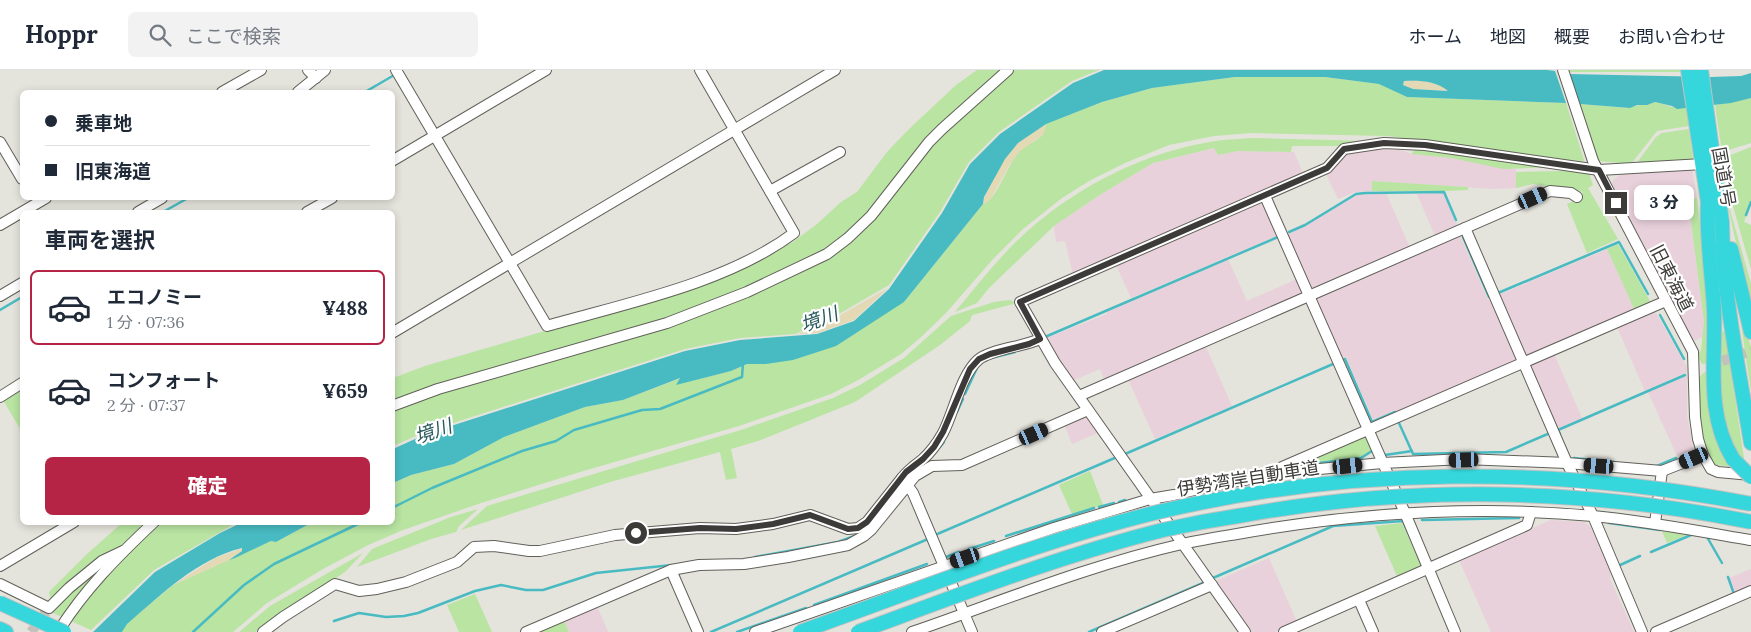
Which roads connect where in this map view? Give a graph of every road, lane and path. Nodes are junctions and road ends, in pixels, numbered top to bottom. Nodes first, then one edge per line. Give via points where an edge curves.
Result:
1 (261, 70) edge
2 (325, 70) edge
3 (546, 70) edge
4 (700, 70) edge
5 (835, 70) edge
6 (1008, 70) edge
7 (1563, 70) edge
8 (1688, 70) edge
9 (1702, 70) edge
10 (398, 73) edge
11 (312, 74) edge
12 (226, 90) edge
13 (300, 90) edge
14 (735, 129) junction
15 (435, 136) junction
16 (0, 142) edge
17 (840, 152) dead end
18 (1705, 155) junction
19 (395, 160) edge
20 (1596, 165) junction
21 (20, 176) edge
22 (770, 191) junction
23 (1265, 196) junction
24 (1576, 197) dead end
25 (38, 200) edge
26 (159, 200) edge
27 (328, 200) edge
28 (1708, 202) junction
29 (22, 210) edge
30 (141, 210) edge
31 (311, 210) edge
32 (20, 212) edge
33 (1722, 222) junction
34 (0, 225) edge
35 (1466, 228) junction
36 (510, 263) junction
37 (20, 284) edge
38 (1727, 289) junction
39 (1309, 295) junction
40 (0, 296) edge
41 (1666, 302) junction
42 (395, 331) edge
43 (1751, 332) edge
44 (1040, 339) junction
45 (1524, 363) junction
46 (1707, 367) tunnel mouth
47 (1695, 370) junction
48 (20, 384) edge
49 (1079, 396) junction
50 (0, 397) edge
51 (395, 405) edge
52 (1088, 410) junction
53 (1368, 430) junction
54 (1751, 443) edge
55 (1703, 455) junction
56 (1382, 463) junction
57 (1567, 463) junction
58 (1662, 471) junction
59 (1274, 475) junction
60 (1751, 476) edge
61 (905, 481) junction
62 (1150, 499) junction
63 (1751, 504) edge
64 (1531, 512) junction
65 (1405, 513) junction
66 (1593, 516) junction
67 (1751, 522) edge
68 (1656, 523) junction
69 (69, 525) edge
70 (151, 525) edge
71 (1750, 540) edge
72 (1183, 544) junction
73 (123, 551) junction
74 (943, 565) junction
75 (0, 566) edge
76 (1428, 568) junction
77 (671, 570) junction
78 (0, 584) edge
79 (1212, 585) junction
80 (1751, 591) edge
81 (1359, 600) junction
82 (0, 603) edge
83 (964, 614) junction
84 (0, 629) edge
85 (6, 632) edge
86 (58, 632) edge
87 (64, 632) edge
88 (263, 632) edge
89 (526, 632) edge
90 (698, 632) edge
91 (755, 632) edge
92 (800, 632) edge
93 (858, 632) edge
94 (912, 632) edge
95 (972, 632) edge
96 (1102, 632) edge
97 (1244, 632) edge
98 (1284, 632) edge
99 (1373, 632) edge
100 (1455, 632) edge
101 (1642, 632) edge
102 (1656, 632) edge

1 - 12 street
2 - 11 street
3 - 15 street
4 - 14 street
5 - 14 street
6 - 51 street via 929,142 871,216 826,254 747,292 667,323 438,389
7 - 20 street, 旧東海道
8 - 18 highway, 国道1号
9 - 18 highway, 国道1号
10 - 15 street
11 - 13 street
14 - 22 street
14 - 36 street
15 - 19 street
15 - 36 street
16 - 21 street
17 - 22 street
18 - 20 street
18 - 28 highway, 国道1号
18 - 33 highway, 国道1号
20 - 23 street via 1384,143 1344,149 1327,168
20 - 41 street, 旧東海道
22 - 36 street via 794,233 778,245 686,286 547,326
23 - 39 street
23 - 44 street via 1020,302
24 - 35 street via 1571,193 1550,190
25 - 29 street
26 - 30 street
27 - 31 street
28 - 38 highway, 国道1号
28 - 60 highway, bridge via 1714,310 1714,404 1720,433 1733,459
32 - 34 street
33 - 38 highway, 国道1号
33 - 43 highway via 1731,246
35 - 39 street
35 - 45 street
36 - 42 street
37 - 40 street
38 - 54 highway, 国道1号
39 - 49 street
39 - 53 street
41 - 45 street
41 - 47 street, 旧東海道 via 1693,352
44 - 49 street
44 - 61 street via 979,359 970,369 934,447 906,472
45 - 53 street
45 - 57 street
46 - 47 street
47 - 55 street, 旧東海道 via 1695,417
48 - 50 street
49 - 52 street
52 - 61 street via 962,465 932,466
52 - 62 street
53 - 56 street
53 - 59 street via 1282,467
55 - 58 street
55 - 60 street, 旧東海道 via 1712,469 1718,472
56 - 57 street via 1464,460
56 - 59 street
56 - 65 street
57 - 58 street
57 - 66 street
58 - 68 street
59 - 62 street
61 - 74 street
61 - 77 street via 871,530 848,545 744,564 699,565
61 - 88 street via 858,528 848,529 810,515 736,529 700,528 615,535 540,551 474,547 457,562 406,582 358,591 335,584
62 - 72 street
62 - 74 street
63 - 92 highway, 伊勢湾岸自動車道, bridge via 1632,485 1492,476 1358,481 1264,490 1157,512 1047,543
64 - 65 street
64 - 66 street
64 - 76 street via 1527,525
65 - 72 street via 1284,526
65 - 76 street
66 - 68 street
66 - 101 street
67 - 93 highway, 伊勢湾岸自動車道, bridge via 1684,510 1557,496 1494,494 1414,496 1275,509 1165,530 1101,547 1037,566
68 - 71 street
69 - 75 street
70 - 73 street
72 - 79 street
72 - 83 street via 1029,589
73 - 78 street via 102,561 49,608
73 - 86 street via 84,594
74 - 83 street
74 - 91 street
76 - 81 street
76 - 100 street
77 - 89 street
77 - 90 street
79 - 96 street
79 - 97 street
80 - 102 street
81 - 98 street
81 - 99 street
82 - 87 highway, bridge
83 - 94 street
83 - 95 street
84 - 85 highway

